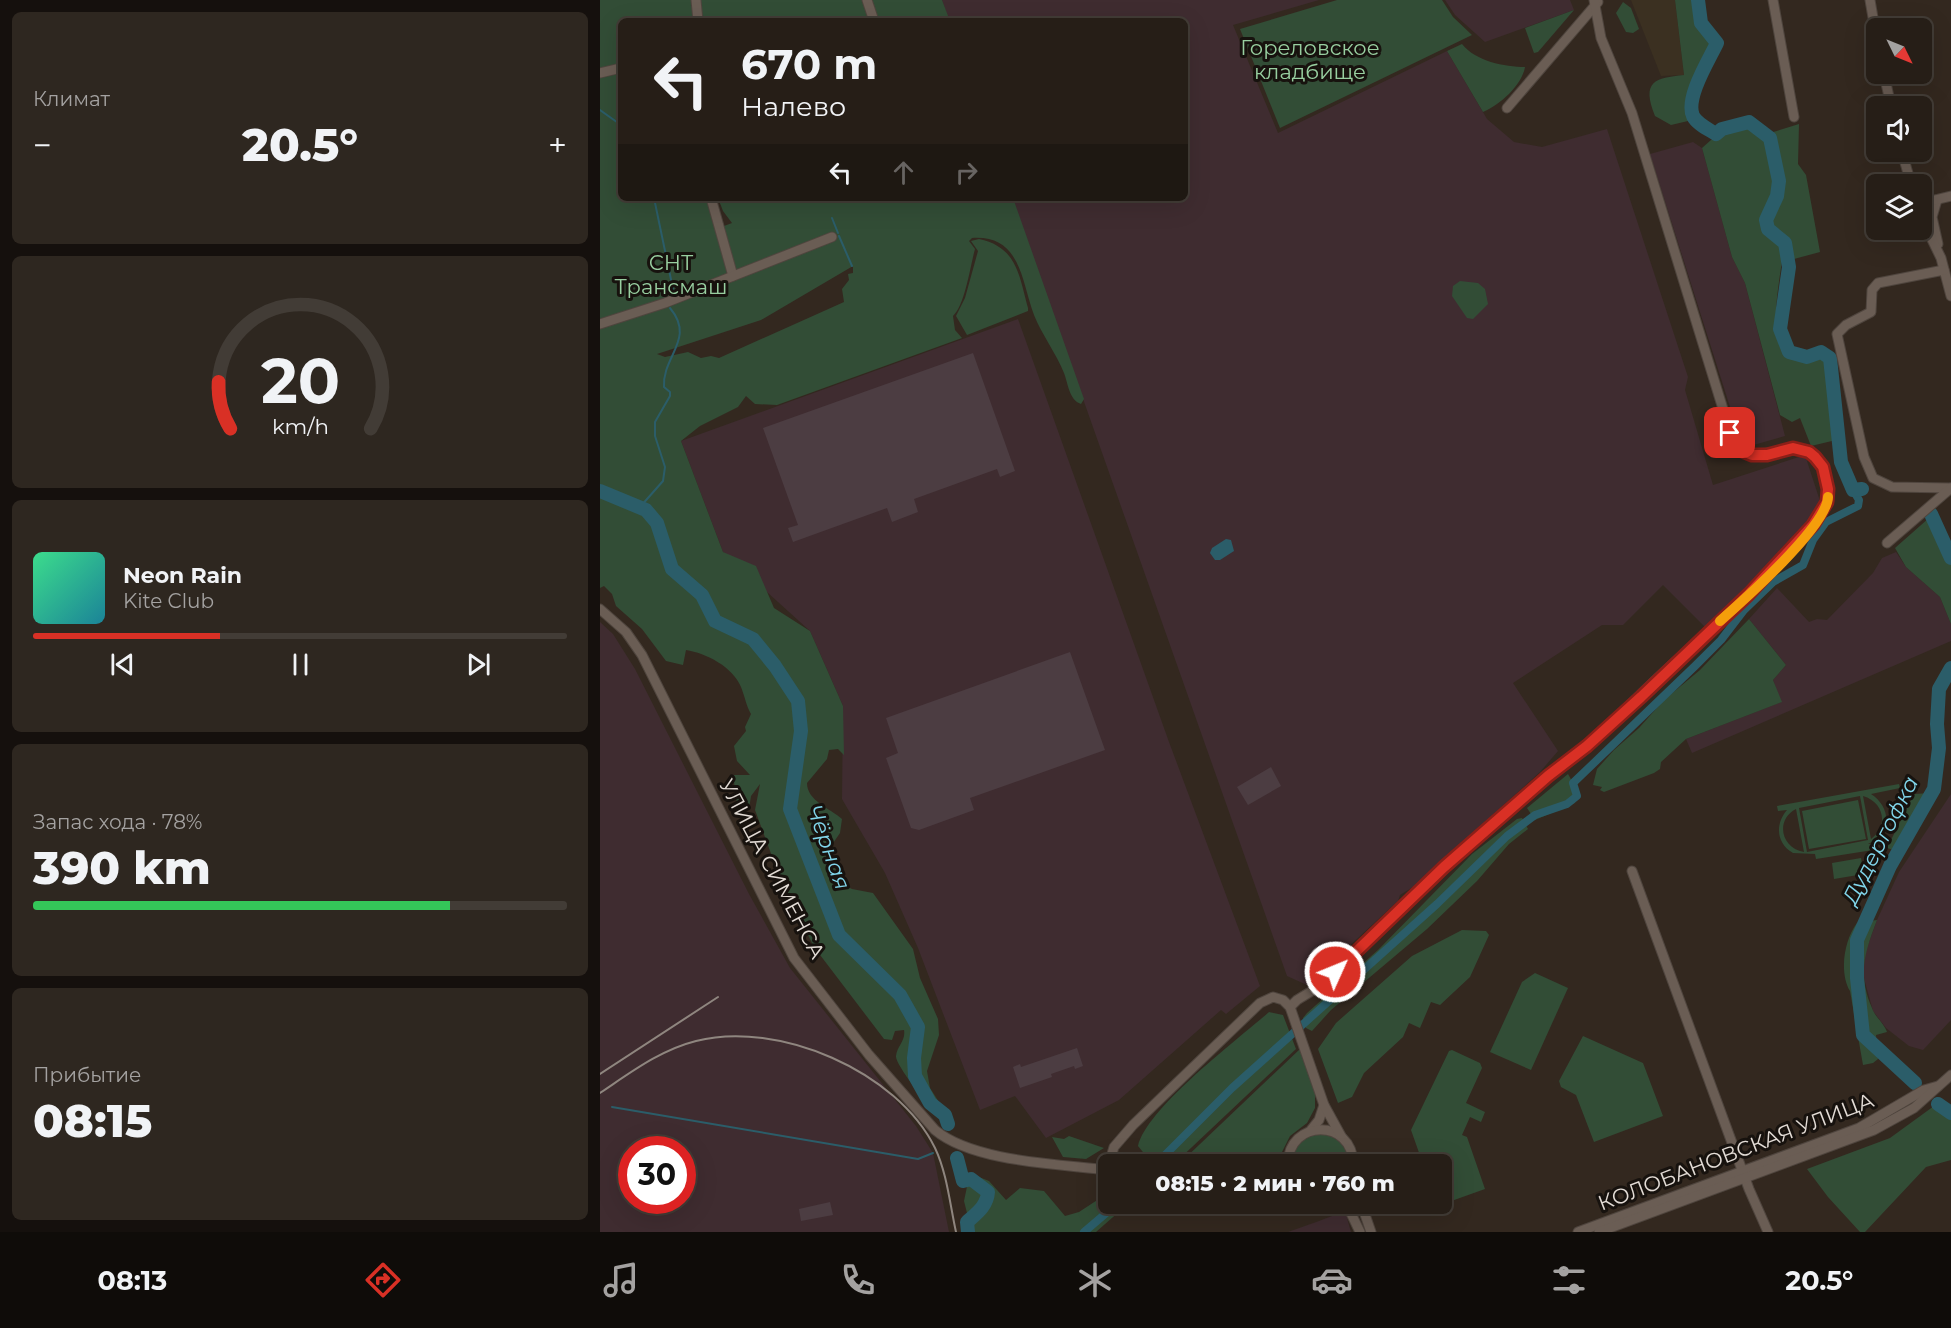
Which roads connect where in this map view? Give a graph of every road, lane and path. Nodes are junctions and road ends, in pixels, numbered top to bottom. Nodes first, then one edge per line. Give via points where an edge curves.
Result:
1 (696, 0) edge
2 (867, 0) edge
3 (1775, 0) edge
4 (1870, 0) edge
5 (1596, 1) edge
6 (698, 18) edge
7 (873, 18) edge
8 (1873, 18) edge
9 (618, 70) edge
10 (600, 73) edge
11 (1507, 108) dead end
12 (1794, 117) dead end
13 (1951, 196) edge
14 (1937, 200) junction
15 (712, 201) edge
16 (1932, 201) edge
17 (832, 237) dead end
18 (1932, 240) edge
19 (1941, 258) junction
20 (1944, 270) junction
21 (733, 276) junction
22 (1951, 296) edge
23 (600, 324) edge
24 (1951, 488) edge
25 (1887, 543) dead end
26 (600, 609) edge
27 (1632, 871) dead end
28 (1290, 1007) junction
29 (1951, 1075) edge
30 (1324, 1105) junction
31 (1311, 1130) junction
32 (1341, 1136) junction
33 (1112, 1154) edge
34 (1289, 1154) edge
35 (1351, 1154) edge
36 (1098, 1169) edge
37 (1744, 1174) junction
38 (1351, 1214) edge
39 (1365, 1214) edge
40 (1360, 1232) edge
41 (1371, 1232) edge
42 (1578, 1232) edge
43 (1599, 1232) edge
44 (1768, 1232) edge

1 - 6 street
2 - 7 street
3 - 12 street
4 - 8 street
5 - 11 street
5 - 28 street via 1600,38 1632,113 1735,448 1752,455 1793,448 1809,452 1823,467 1827,502 1788,555 1641,697 1452,860 1320,986
9 - 10 street
13 - 14 street
14 - 16 street
14 - 19 street via 1932,217
15 - 21 street
17 - 21 street
18 - 19 street
19 - 20 street
20 - 22 street
20 - 24 street via 1878,282 1872,290 1871,312 1841,328 1837,343 1864,458 1873,478 1892,487
21 - 23 street
24 - 25 street
26 - 36 street, УЛИЦА СИМЕНСА via 626,632 642,655 794,958 869,1055 935,1130 970,1150
27 - 37 street
28 - 30 street
28 - 33 street via 1279,998 1260,1002 1133,1125
29 - 37 street, КОЛОБАНОВСКАЯ УЛИЦА via 1938,1086 1924,1090 1859,1128
30 - 31 street
30 - 32 street
31 - 32 street via 1324,1129
31 - 34 street via 1295,1141
32 - 35 street
37 - 42 street, КОЛОБАНОВСКАЯ УЛИЦА
37 - 43 street, КОЛОБАНОВСКАЯ УЛИЦА
37 - 44 street
38 - 40 street
39 - 41 street

